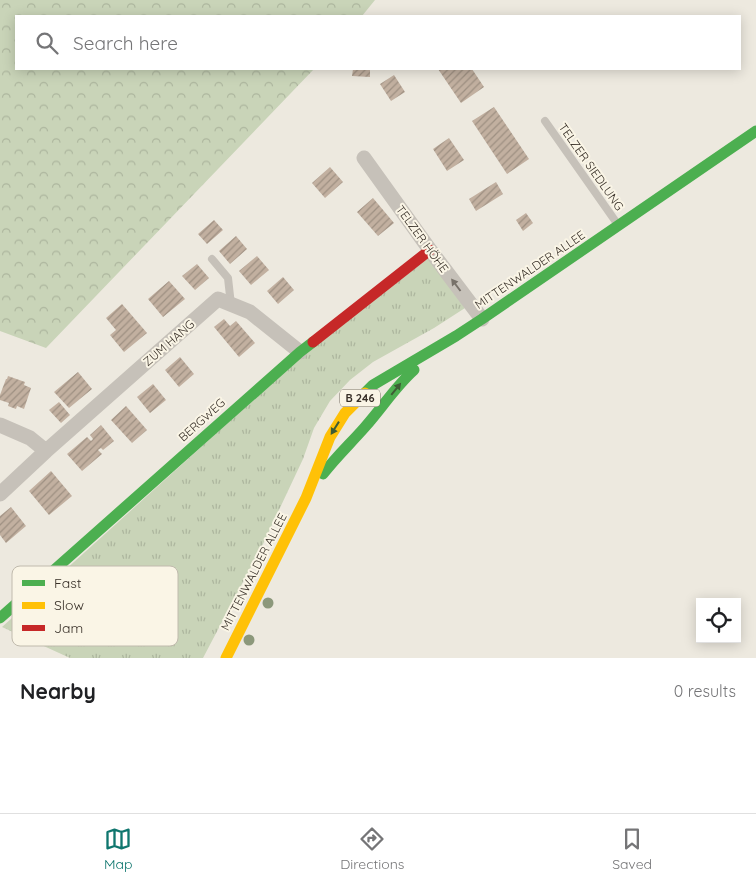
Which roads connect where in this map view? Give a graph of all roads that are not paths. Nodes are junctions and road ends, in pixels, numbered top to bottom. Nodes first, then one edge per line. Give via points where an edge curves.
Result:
1 (545, 121) dead end
2 (756, 131) edge
3 (364, 158) dead end
4 (619, 226) junction
5 (430, 250) junction
6 (212, 259) dead end
7 (231, 305) junction
8 (482, 319) junction
9 (456, 336) junction
10 (300, 352) junction
11 (0, 425) edge
12 (46, 451) junction
13 (0, 494) edge
14 (306, 498) junction
15 (59, 566) edge
16 (12, 607) edge
17 (0, 618) edge
18 (226, 658) edge

1 - 4 lane, TELZER SIEDLUNG
2 - 4 main road, B 246
3 - 5 street, TELZER HÖHE
4 - 8 main road, MITTENWALDER ALLEE / B 246
8 -> 5 street, TELZER HÖHE
5 - 10 main road, BERGWEG
6 - 7 lane via 228,278
7 - 10 street, ZUM HANG via 250,312
7 - 12 street, ZUM HANG via 218,300
8 - 9 main road, MITTENWALDER ALLEE / B 246
14 -> 9 main road, MITTENWALDER ALLEE / B 246 via 334,458 365,427 405,377
9 -> 14 main road, MITTENWALDER ALLEE / B 246 via 373,385 345,413 330,437
10 - 15 main road, BERGWEG
11 - 12 street via 30,438
12 - 13 street
14 - 18 main road, MITTENWALDER ALLEE / B 246
16 - 17 main road, BERGWEG

